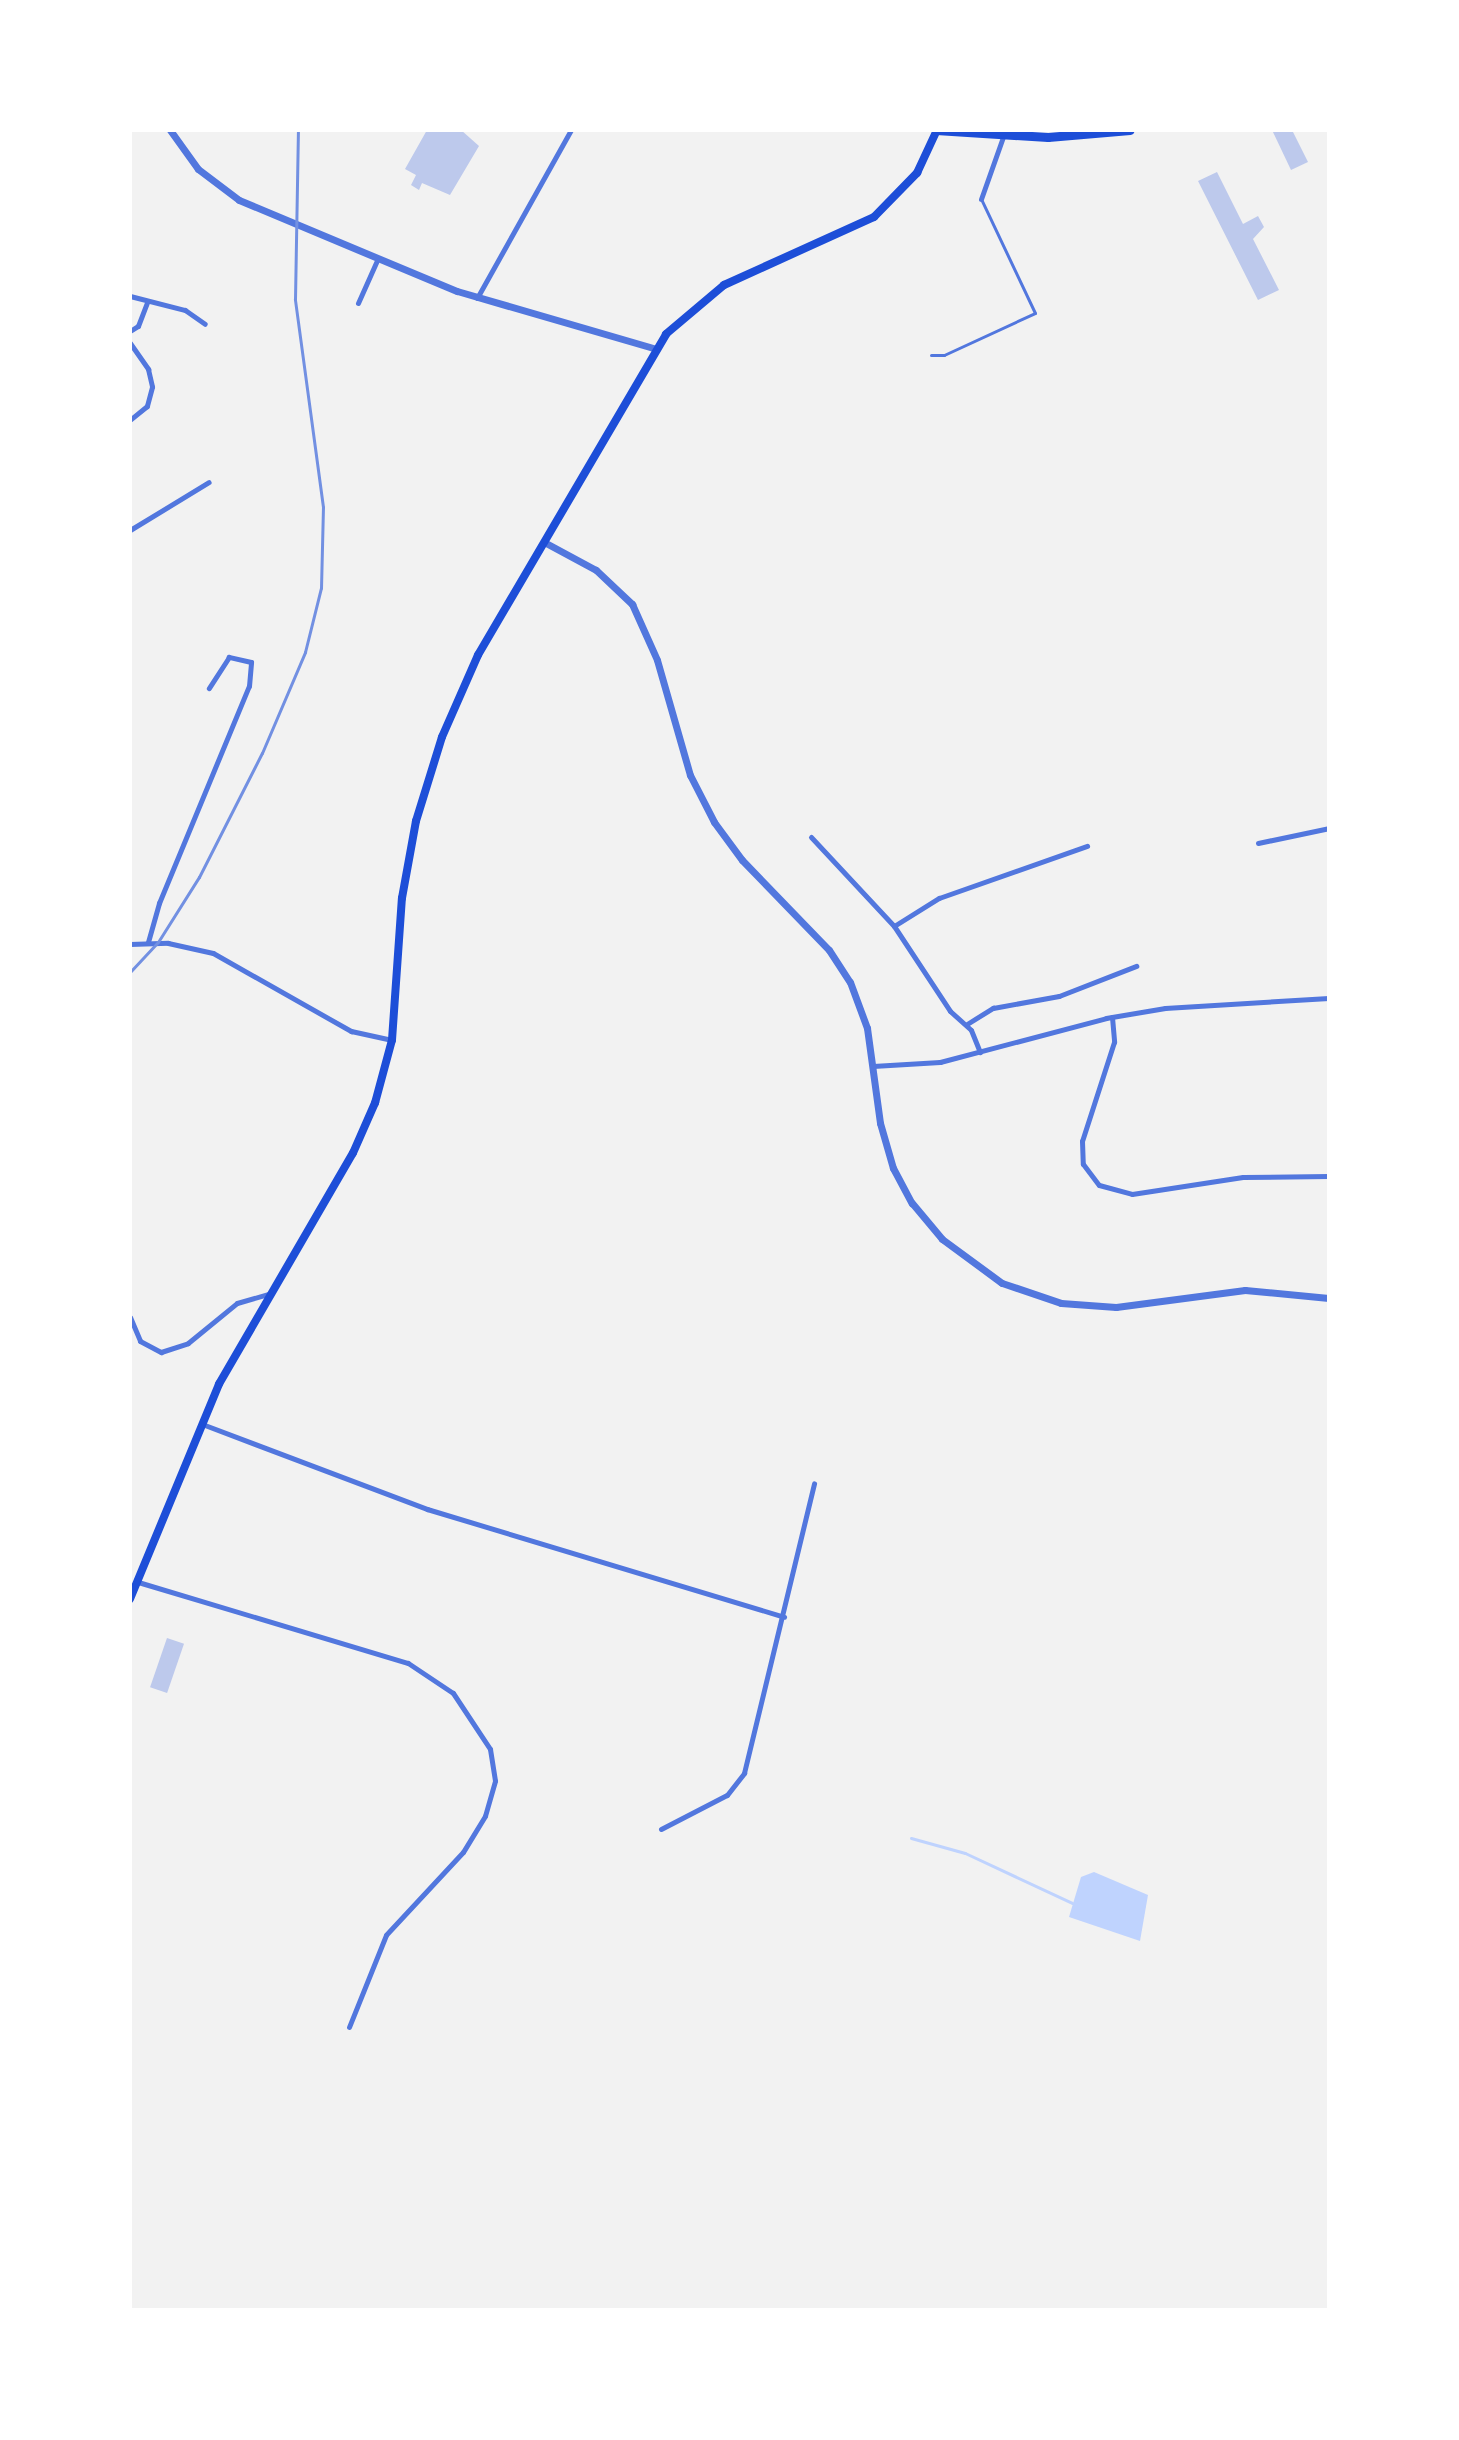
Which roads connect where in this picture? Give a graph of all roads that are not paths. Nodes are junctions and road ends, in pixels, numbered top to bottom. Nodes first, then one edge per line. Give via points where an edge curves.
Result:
1 (170, 130) edge
2 (571, 130) edge
3 (936, 130) edge
4 (1130, 130) edge
5 (1003, 137) junction
6 (981, 199) joint
7 (378, 257) junction
8 (130, 296) edge
9 (477, 298) junction
10 (147, 302) junction
11 (358, 303) dead end
12 (205, 324) dead end
13 (130, 331) edge
14 (130, 343) edge
15 (656, 349) junction
16 (931, 355) dead end
17 (130, 420) edge
18 (209, 482) dead end
19 (130, 530) edge
20 (544, 542) junction
21 (209, 688) dead end
22 (1329, 828) edge
23 (811, 837) dead end
24 (1258, 843) dead end
25 (1087, 846) dead end
26 (894, 926) junction
27 (148, 942) junction
28 (130, 944) edge
29 (1136, 966) dead end
30 (1329, 998) edge
31 (1112, 1017) junction
32 (967, 1024) junction
33 (392, 1040) junction
34 (980, 1052) junction
35 (873, 1066) junction
36 (1329, 1176) edge
37 (268, 1294) junction
38 (1329, 1298) edge
39 (130, 1317) edge
40 (202, 1424) junction
41 (814, 1483) dead end
42 (137, 1581) junction
43 (130, 1599) edge
44 (784, 1617) junction
45 (661, 1829) dead end
46 (349, 2027) dead end

1 - 7 street via 198,169 224,191
2 - 9 street
3 - 5 main road
3 - 15 main road via 917,173 890,205 854,227 724,285 683,317
4 - 5 main road
5 - 6 street
6 - 16 lane via 1035,313 944,355
7 - 9 street
7 - 11 street
8 - 10 street
9 - 15 street
10 - 12 street via 185,310
10 - 13 street via 138,326
14 - 17 street via 148,369 152,387 147,406
15 - 20 main road
18 - 19 street
20 - 33 main road via 475,662 429,775 402,898
20 - 35 street via 610,581 641,619 701,799 742,860 837,960 860,1007
21 - 27 street via 229,657 251,662 249,686 159,903
22 - 24 street
23 - 26 street
25 - 26 street via 939,898
26 - 32 street via 950,1011
27 - 28 street
27 - 33 street via 213,953 351,1031
29 - 32 street via 1059,996 993,1008
30 - 31 street via 1225,1001
31 - 34 street
31 - 36 street via 1114,1042 1082,1141 1083,1164 1099,1185 1132,1194 1243,1177
32 - 34 street
33 - 37 main road via 375,1103 353,1153
34 - 35 street via 916,1065
35 - 38 street via 885,1144 906,1194 942,1239 1002,1283 1040,1298 1088,1306 1245,1290
37 - 39 street via 237,1303 188,1343 161,1352 140,1341
37 - 40 main road
40 - 42 main road
40 - 44 street via 427,1509
41 - 44 street
42 - 43 main road
42 - 46 street via 408,1663 453,1693 490,1749 495,1781 485,1816 463,1852 386,1935
44 - 45 street via 758,1732 741,1780 727,1795

